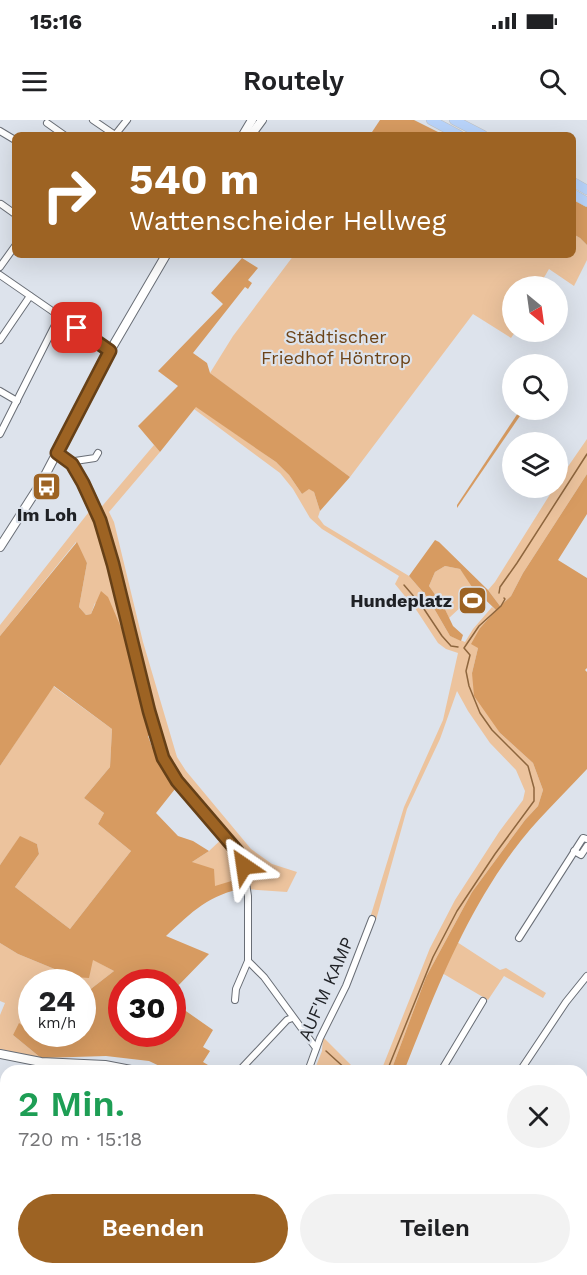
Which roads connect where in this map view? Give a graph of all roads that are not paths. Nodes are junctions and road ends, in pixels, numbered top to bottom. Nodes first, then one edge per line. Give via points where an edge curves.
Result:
1 (93, 120) edge
2 (127, 120) edge
3 (431, 120) edge
4 (454, 120) edge
5 (257, 121) edge
6 (47, 123) dead end
7 (60, 132) edge
8 (111, 132) edge
9 (117, 132) edge
10 (246, 132) edge
11 (453, 132) edge
12 (477, 132) edge
13 (12, 250) edge
14 (164, 258) edge
15 (0, 267) edge
16 (0, 275) edge
17 (30, 296) junction
18 (59, 316) junction
19 (0, 340) edge
20 (110, 351) junction
21 (0, 391) edge
22 (17, 401) junction
23 (0, 434) edge
24 (57, 453) junction
25 (98, 453) dead end
26 (72, 464) junction
27 (0, 545) edge
28 (587, 839) edge
29 (587, 846) edge
30 (574, 851) junction
31 (372, 919) dead end
32 (519, 938) dead end
33 (248, 961) junction
34 (587, 976) edge
35 (235, 1000) dead end
36 (483, 1001) dead end
37 (292, 1017) junction
38 (316, 1048) junction
39 (0, 1054) edge
40 (105, 1065) edge
41 (245, 1065) edge
42 (310, 1065) edge
43 (445, 1065) edge
44 (524, 1065) edge

1 - 8 street
2 - 9 street
3 - 11 main road
4 - 12 main road
5 - 10 main road
6 - 7 street
13 - 15 street
14 - 20 main road
16 - 17 street
17 - 18 street
17 - 19 street
18 - 20 street
18 - 22 street
20 - 24 main road
21 - 22 street
22 - 23 street
24 - 26 street
24 - 27 main road via 35,495
25 - 26 street via 95,458
26 - 33 street via 101,523 163,758 243,863 248,896
28 - 30 street via 583,838
29 - 30 street via 581,855
30 - 32 street
31 - 38 street, AUF'M KAMP
33 - 35 street
33 - 37 street
34 - 44 street
36 - 43 street
37 - 38 street
37 - 41 street
38 - 42 street, AUF'M KAMP
39 - 40 main road via 41,1062

